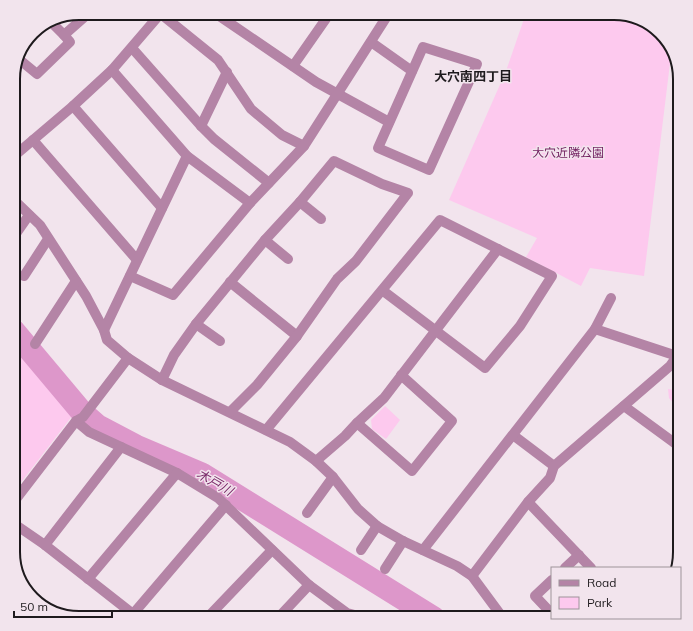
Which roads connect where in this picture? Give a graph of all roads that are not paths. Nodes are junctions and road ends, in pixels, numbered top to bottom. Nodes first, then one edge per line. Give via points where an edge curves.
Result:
1 (81, 20) edge
2 (156, 20) edge
3 (168, 20) edge
4 (232, 20) edge
5 (325, 20) edge
6 (385, 20) edge
7 (55, 26) edge
8 (64, 34) junction
9 (371, 42) junction
10 (132, 48) junction
11 (23, 62) edge
12 (293, 66) junction
13 (112, 70) junction
14 (412, 71) junction
15 (226, 72) junction
16 (337, 94) junction
17 (73, 106) junction
18 (390, 122) junction
19 (201, 126) junction
20 (33, 140) junction
21 (304, 146) junction
22 (20, 150) edge
23 (187, 156) junction
24 (269, 182) junction
25 (300, 202) junction
26 (250, 203) junction
27 (20, 206) edge
28 (162, 208) junction
29 (29, 215) junction
30 (321, 219) dead end
31 (20, 228) edge
32 (48, 239) junction
33 (265, 240) junction
34 (498, 249) junction
35 (288, 259) dead end
36 (138, 260) junction
37 (24, 276) dead end
38 (130, 276) junction
39 (76, 281) junction
40 (230, 282) junction
41 (382, 290) junction
42 (611, 298) dead end
43 (196, 324) junction
44 (595, 329) junction
45 (104, 330) junction
46 (436, 331) junction
47 (297, 336) junction
48 (220, 342) dead end
49 (35, 344) dead end
50 (673, 354) edge
51 (128, 358) junction
52 (673, 362) edge
53 (401, 375) junction
54 (162, 380) junction
55 (624, 406) junction
56 (230, 412) junction
57 (82, 417) junction
58 (357, 423) junction
59 (266, 430) junction
60 (513, 435) junction
61 (673, 442) edge
62 (121, 447) junction
63 (316, 461) junction
64 (554, 466) junction
65 (177, 473) junction
66 (333, 476) junction
67 (20, 493) edge
68 (528, 502) junction
69 (226, 505) junction
70 (307, 513) dead end
71 (377, 526) junction
72 (20, 527) edge
73 (403, 542) junction
74 (45, 545) junction
75 (272, 550) junction
76 (361, 550) dead end
77 (423, 550) junction
78 (579, 555) junction
79 (566, 567) edge
80 (590, 567) edge
81 (385, 569) dead end
82 (472, 576) junction
83 (88, 579) junction
84 (551, 581) edge
85 (309, 585) junction
86 (125, 611) edge
87 (135, 611) edge
88 (214, 611) edge
89 (285, 611) edge
90 (344, 611) edge
91 (498, 611) edge
92 (549, 611) edge

1 - 8 street
2 - 10 street
3 - 15 street via 218,60
4 - 12 street
5 - 12 street
6 - 9 street
7 - 8 street
8 - 11 street via 70,42 37,74
9 - 14 street
9 - 16 street
10 - 13 street
10 - 19 street
12 - 16 street
13 - 17 street
13 - 23 street
14 - 18 street
14 - 18 street via 423,46 477,64 428,170 378,148
15 - 19 street
15 - 21 street via 251,109 282,135
16 - 18 street
16 - 21 street
17 - 20 street
17 - 28 street
19 - 24 street via 214,140
20 - 22 street
20 - 36 street
21 - 24 street
23 - 26 street
23 - 28 street
24 - 26 street
25 - 30 street
25 - 33 street
25 - 47 street via 334,162 408,193 356,261 337,279
26 - 38 street via 173,295
27 - 29 street
28 - 36 street
29 - 31 street
29 - 32 street via 40,225
32 - 37 street
32 - 39 street
33 - 35 street
33 - 40 street
34 - 41 street via 440,220
34 - 46 street
34 - 46 street via 552,276 520,326 485,368
36 - 38 street
38 - 45 street
39 - 45 street
39 - 49 street
40 - 43 street
40 - 47 street
41 - 46 street
41 - 59 street
42 - 44 street
43 - 48 street
43 - 54 street via 174,355
44 - 50 street
44 - 60 street
45 - 51 street via 107,340
46 - 53 street
47 - 56 street via 257,385
51 - 54 street
51 - 57 street
52 - 55 street
53 - 58 street via 384,398
53 - 58 street via 452,420 412,471
54 - 56 street
55 - 61 street
55 - 64 street
56 - 59 street
57 - 62 street via 90,432
57 - 67 street
58 - 63 street via 346,436
59 - 63 street via 290,442
60 - 64 street
60 - 77 street
62 - 65 street
62 - 74 street
63 - 66 street
64 - 68 street via 550,478
65 - 69 street
65 - 83 street
66 - 70 street
66 - 71 street via 358,509
68 - 78 street
68 - 82 street
69 - 75 street
69 - 87 street
71 - 73 street
71 - 76 street
72 - 74 street
73 - 77 street
73 - 81 street
74 - 83 street
75 - 85 street
75 - 88 street
77 - 82 street
78 - 79 street
78 - 80 street
82 - 91 street
83 - 86 street
84 - 92 street via 535,596
85 - 89 street
85 - 90 street

